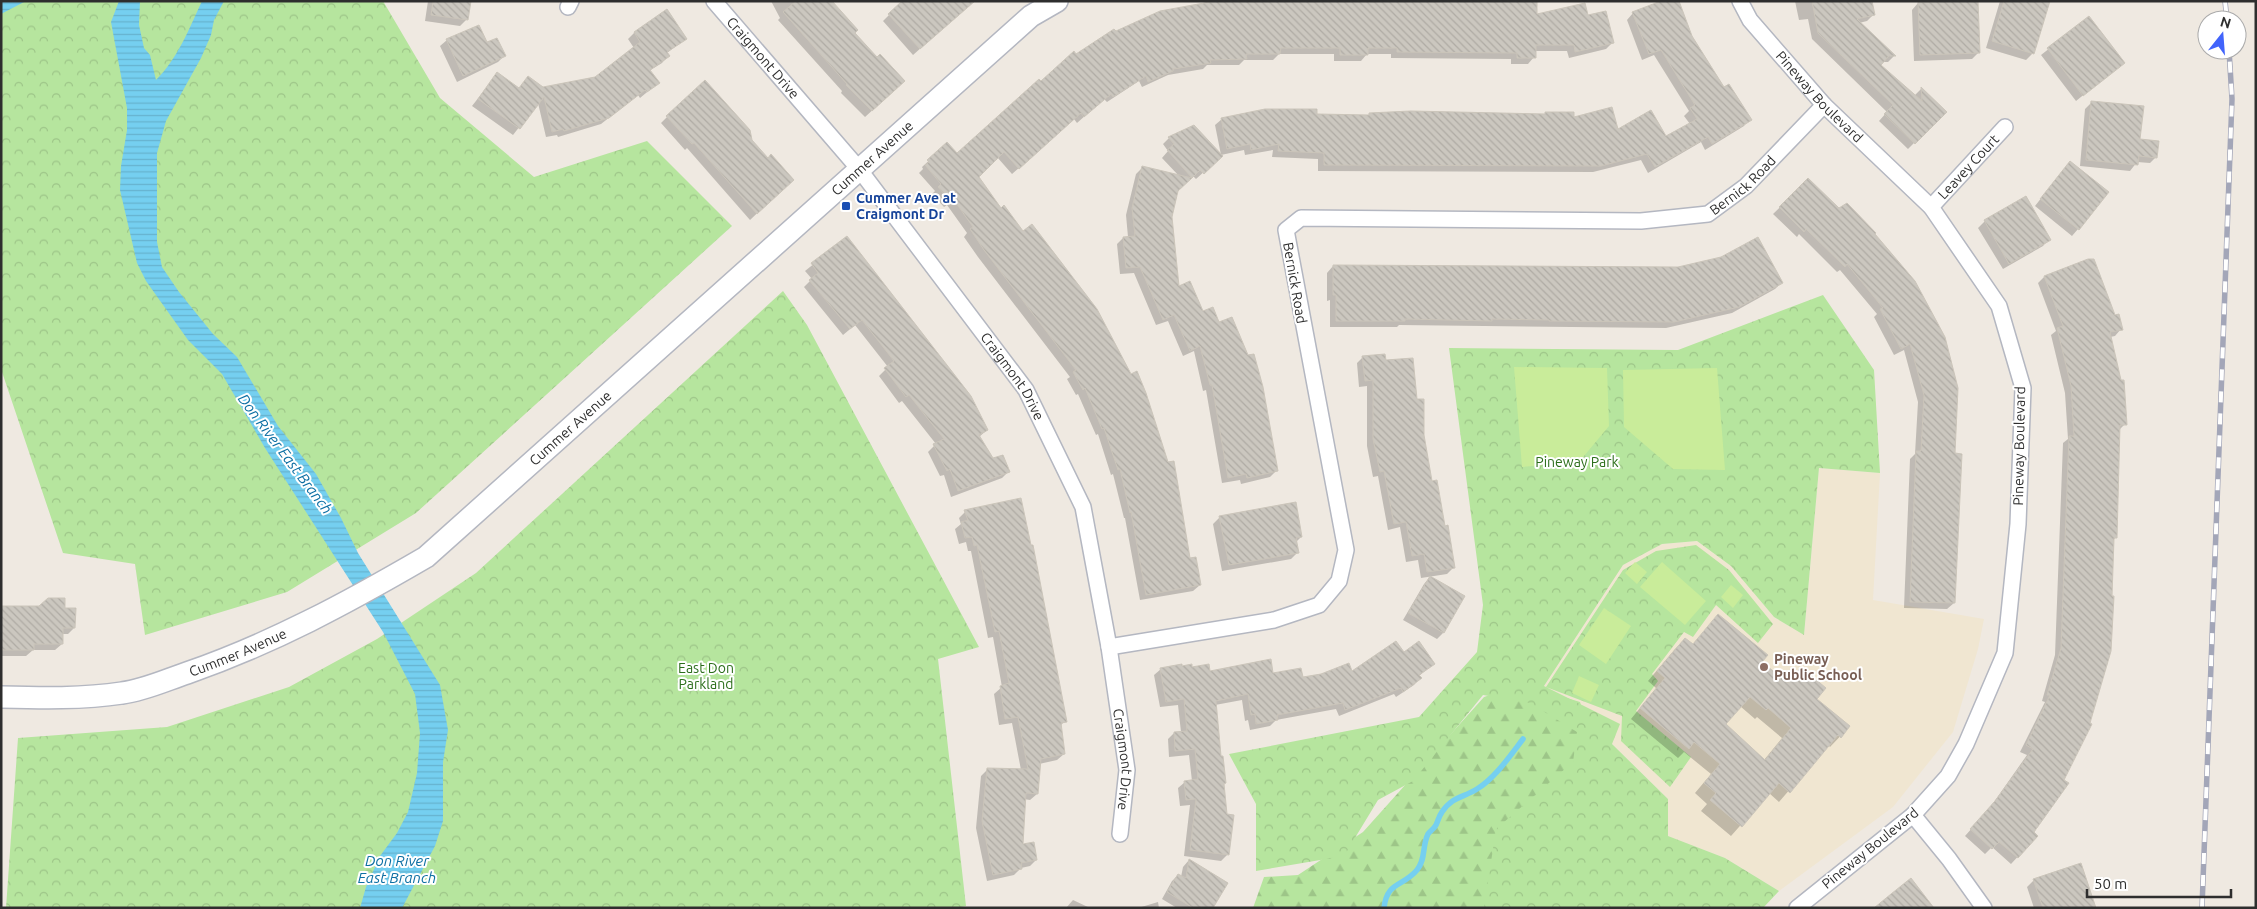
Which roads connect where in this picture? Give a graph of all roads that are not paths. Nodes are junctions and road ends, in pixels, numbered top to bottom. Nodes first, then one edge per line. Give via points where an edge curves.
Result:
1 (714, 1) edge
2 (1057, 1) edge
3 (1740, 1) edge
4 (1824, 105) junction
5 (2005, 127) dead end
6 (859, 169) junction
7 (1931, 207) junction
8 (1109, 647) junction
9 (1, 697) edge
10 (1913, 815) junction
11 (1120, 834) dead end
12 (1797, 908) edge
13 (1984, 908) edge

1 - 6 street, Craigmont Drive
2 - 6 street, Cummer Avenue via 1031,16
3 - 4 street, Pineway Boulevard via 1750,20
4 - 7 street, Pineway Boulevard
4 - 8 street, Bernick Road via 1746,186 1708,214 1641,221 1301,218 1286,230 1346,550 1339,581 1319,605 1274,620
5 - 7 street, Leavey Court
6 - 8 street, Craigmont Drive via 1026,390 1083,508
6 - 9 street, Cummer Avenue via 426,557 292,632 140,690 50,698
7 - 10 street, Pineway Boulevard via 1999,306 2023,388 2018,524 2005,653 1966,744 1948,776
8 - 11 street, Craigmont Drive via 1126,770
10 - 12 street, Pineway Boulevard
10 - 13 street

